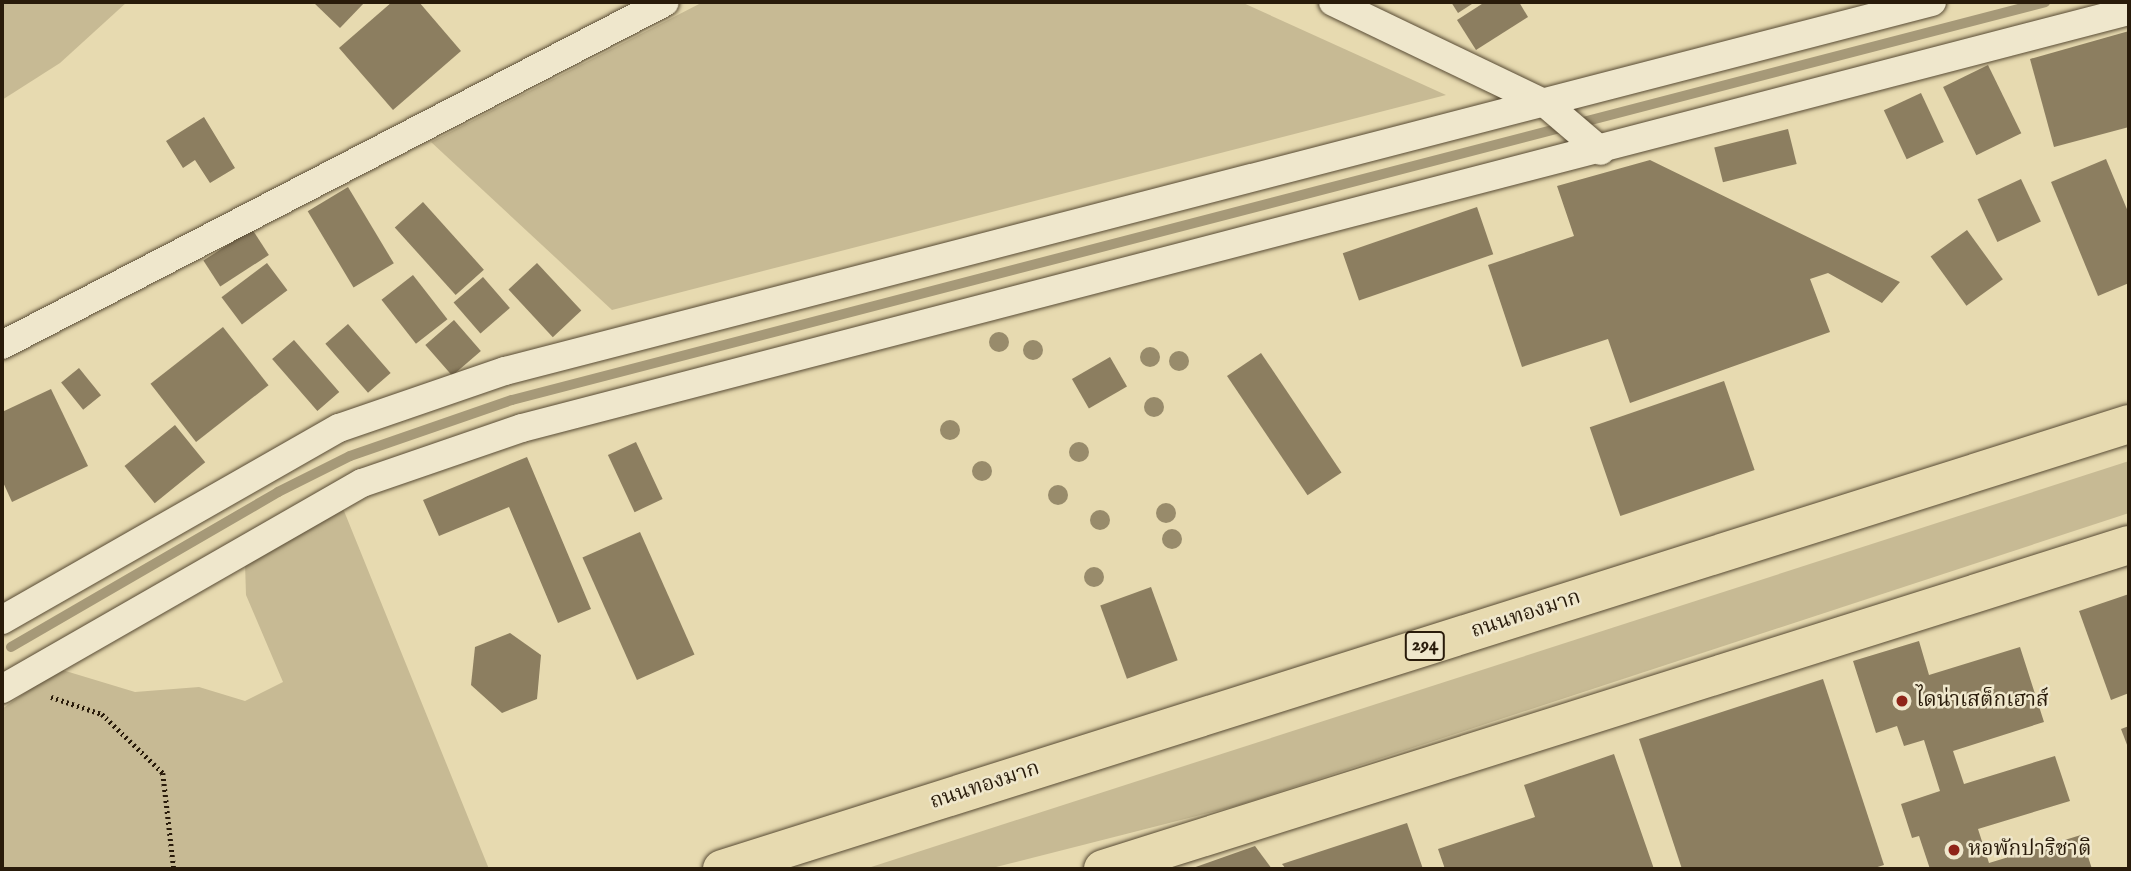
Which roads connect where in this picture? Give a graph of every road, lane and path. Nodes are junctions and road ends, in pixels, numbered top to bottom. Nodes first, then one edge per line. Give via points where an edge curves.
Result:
1 (665, 2) edge
2 (1333, 2) edge
3 (1932, 2) edge
4 (2129, 11) edge
5 (1546, 104) junction
6 (1601, 151) junction
7 (2, 345) edge
8 (2129, 424) edge
9 (2129, 545) edge
10 (2, 620) edge
11 (5, 681) edge
12 (174, 869) edge
13 (722, 869) edge
14 (1103, 869) edge

1 - 7 street
2 - 5 street
3 - 5 street
4 - 6 street
5 - 6 street
5 - 10 street via 505,371 339,428
6 - 11 street via 522,428 362,483
8 - 13 main road, ถนนทองมาก / 294
9 - 14 main road
11 - 12 path via 102,714 163,773

